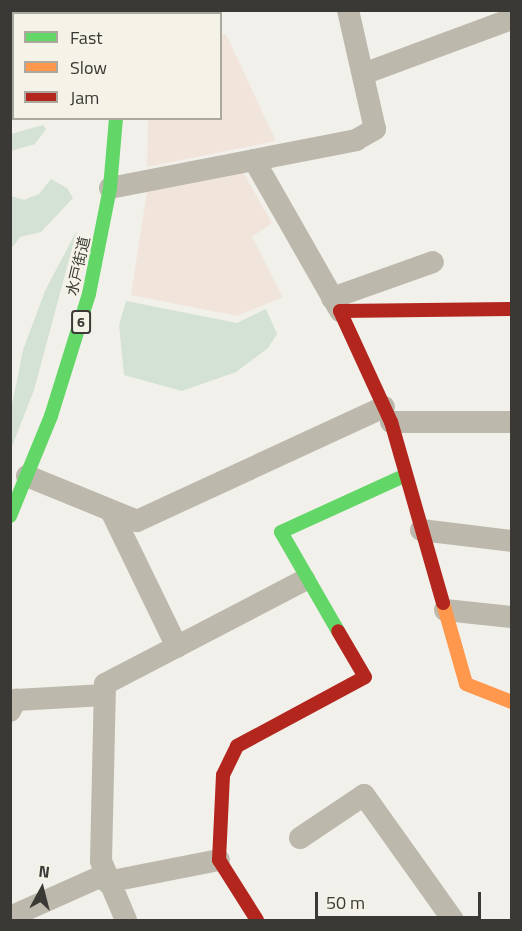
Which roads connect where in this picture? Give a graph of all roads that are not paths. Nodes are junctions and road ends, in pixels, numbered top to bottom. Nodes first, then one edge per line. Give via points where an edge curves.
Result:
1 (348, 10) edge
2 (512, 19) edge
3 (363, 74) junction
4 (116, 120) edge
5 (254, 160) junction
6 (110, 188) junction
7 (433, 262) dead end
8 (336, 305) junction
9 (512, 309) edge
10 (387, 414) junction
11 (512, 422) edge
12 (406, 475) junction
13 (27, 476) junction
14 (111, 511) junction
15 (10, 516) edge
16 (421, 530) junction
17 (512, 541) edge
18 (305, 580) junction
19 (445, 610) junction
20 (512, 617) edge
21 (177, 647) junction
22 (104, 695) junction
23 (512, 702) edge
24 (10, 711) edge
25 (300, 838) dead end
26 (219, 860) junction
27 (106, 879) junction
28 (10, 917) edge
29 (126, 921) edge
30 (257, 921) edge
31 (453, 921) edge

1 - 3 street
2 - 3 street
3 - 5 street via 375,129 356,140
4 - 6 main road, 水戸街道 / 6
5 - 6 street
5 - 8 street
6 - 13 main road, 水戸街道 / 6 via 71,359
7 - 8 street
8 - 9 main road
8 - 10 main road
10 - 11 street
10 - 12 main road
10 - 14 street via 137,520
12 - 16 main road
12 - 18 main road via 281,532
13 - 14 street
13 - 15 main road, 水戸街道 / 6
14 - 21 street
16 - 17 street
16 - 19 main road
18 - 21 street
18 - 26 main road via 365,677 237,746 229,756 223,775
19 - 20 street
19 - 23 main road via 466,684
21 - 22 street via 105,684
22 - 24 street via 16,700
22 - 27 street
25 - 31 street via 364,795
26 - 27 street
26 - 30 main road
27 - 28 street
27 - 29 street

